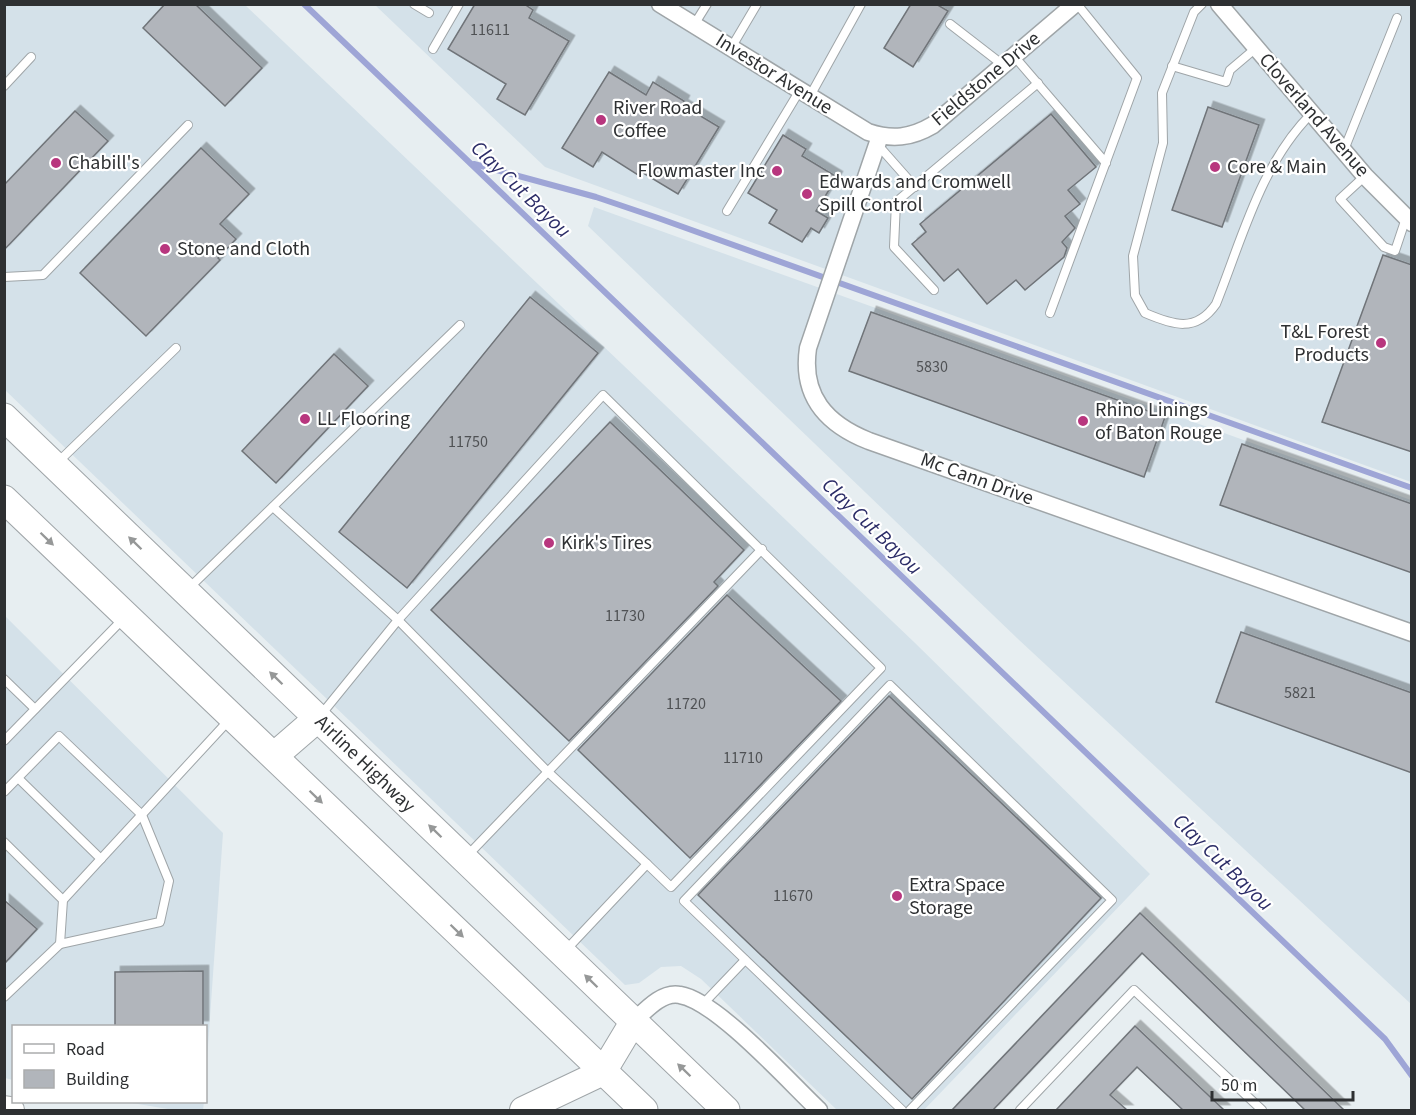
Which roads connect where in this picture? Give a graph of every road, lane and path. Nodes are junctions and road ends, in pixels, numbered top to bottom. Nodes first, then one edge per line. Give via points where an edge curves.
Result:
1 (414, 4) edge
2 (459, 4) edge
3 (660, 4) edge
4 (707, 4) edge
5 (757, 4) edge
6 (861, 4) edge
7 (1076, 4) edge
8 (1202, 4) edge
9 (1220, 4) edge
10 (429, 13) dead end
11 (1397, 18) dead end
12 (950, 24) dead end
13 (694, 25) junction
14 (731, 48) junction
15 (1256, 48) junction
16 (433, 49) dead end
17 (31, 57) dead end
18 (1009, 60) junction
19 (1173, 66) junction
20 (1038, 83) junction
21 (4, 86) edge
22 (805, 93) junction
23 (1311, 114) junction
24 (188, 124) dead end
25 (882, 139) junction
26 (1344, 150) junction
27 (1106, 163) junction
28 (1365, 176) junction
29 (915, 186) junction
30 (727, 211) dead end
31 (1409, 220) edge
32 (4, 277) edge
33 (934, 290) dead end
34 (1050, 313) dead end
35 (460, 325) dead end
36 (176, 348) dead end
37 (4, 417) edge
38 (55, 465) junction
39 (4, 499) edge
40 (273, 507) junction
41 (762, 549) junction
42 (185, 591) junction
43 (126, 615) junction
44 (398, 620) junction
45 (1412, 633) edge
46 (4, 679) edge
47 (35, 709) junction
48 (232, 717) junction
49 (318, 718) junction
50 (4, 741) edge
51 (274, 756) junction
52 (548, 772) junction
53 (18, 778) junction
54 (4, 792) edge
55 (142, 815) junction
56 (4, 842) edge
57 (101, 859) junction
58 (464, 859) junction
59 (647, 864) junction
60 (63, 900) junction
61 (60, 944) junction
62 (563, 954) junction
63 (745, 960) junction
64 (4, 997) edge
65 (702, 1005) junction
66 (633, 1022) junction
67 (603, 1072) junction
68 (4, 1109) edge
69 (11, 1110) edge
70 (523, 1110) edge
71 (644, 1110) edge
72 (726, 1110) edge
73 (819, 1110) edge
74 (902, 1110) edge
75 (910, 1110) edge
76 (1020, 1110) edge
77 (1262, 1110) edge

1 - 10 lane
2 - 16 lane
3 - 13 street, Investor Avenue
4 - 13 lane
5 - 14 lane
6 - 22 lane
7 - 18 street, Fieldstone Drive
7 - 27 lane via 1137,78
8 - 19 lane via 1194,12
9 - 15 street, Cloverland Avenue
11 - 26 lane
12 - 18 lane
13 - 14 street, Investor Avenue
14 - 22 street, Investor Avenue
15 - 19 lane via 1230,70 1226,82
15 - 23 street, Cloverland Avenue
17 - 21 lane
18 - 20 lane
18 - 25 street, Fieldstone Drive via 933,124 915,134
19 - 23 lane via 1162,93 1163,143 1133,256 1135,295 1145,313 1158,318 1185,324 1207,316 1216,304 1274,159 1291,133
20 - 27 lane
20 - 29 lane
22 - 25 street, Investor Avenue
22 - 30 lane
23 - 26 street, Cloverland Avenue
24 - 32 lane via 43,275
25 - 29 lane
25 - 45 street, Mc Cann Drive via 808,348 808,378 820,408 829,418 851,434
26 - 28 street, Cloverland Avenue
27 - 34 lane
28 - 31 street, Cloverland Avenue
28 - 31 lane via 1340,200 1384,247 1395,251
29 - 33 lane via 896,202 894,246
35 - 40 lane
36 - 38 lane
37 - 38 highway, Airline Highway
42 -> 38 highway, Airline Highway
39 -> 43 highway
40 - 42 lane
40 - 44 lane
41 - 44 lane via 603,395
41 - 52 lane
41 - 59 lane via 881,668 671,887
49 -> 42 highway, Airline Highway
43 - 47 lane
43 - 48 highway
44 - 49 lane
44 - 52 lane
46 - 47 lane
47 - 50 lane
48 - 51 highway
48 - 55 lane
49 - 51 highway
58 -> 49 highway, Airline Highway
51 -> 67 highway
52 - 58 lane
52 - 59 lane
53 - 54 lane
53 - 55 lane via 58,736
53 - 57 lane
55 - 57 lane
55 - 61 lane via 169,881 160,922
56 - 60 lane
57 - 60 lane
58 - 62 highway, Airline Highway
59 - 62 lane
60 - 61 lane
61 - 64 lane
66 -> 62 highway, Airline Highway
63 - 65 lane
63 - 74 lane
63 - 75 lane via 684,901 890,685 1112,900
65 - 66 street via 680,994 667,996
65 - 73 street via 740,1034
66 - 67 main road
72 -> 66 highway, Airline Highway
67 - 70 main road
67 - 71 highway
68 - 69 main road
76 - 77 lane via 1134,990

